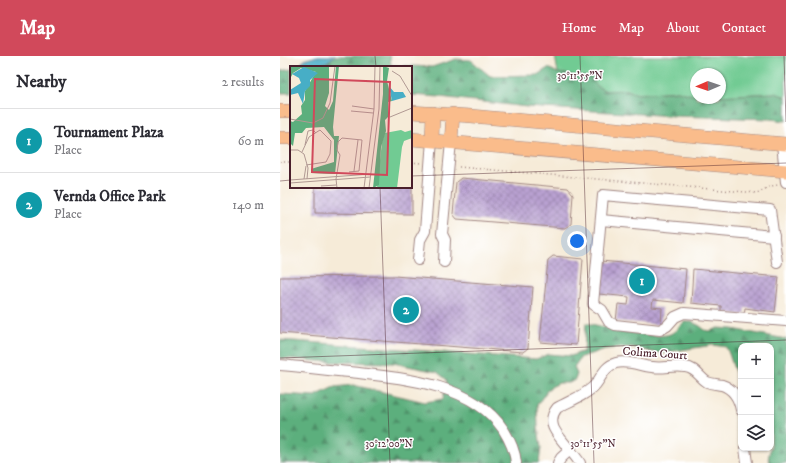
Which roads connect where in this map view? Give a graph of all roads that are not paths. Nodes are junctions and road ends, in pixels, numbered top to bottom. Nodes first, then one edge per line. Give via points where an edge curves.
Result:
1 (412, 112) edge
2 (433, 113) junction
3 (453, 114) junction
4 (412, 139) edge
5 (432, 140) junction
6 (451, 142) junction
7 (784, 144) edge
8 (784, 177) edge
9 (601, 220) junction
10 (774, 236) junction
11 (418, 260) dead end
12 (444, 262) dead end
13 (777, 262) dead end
14 (786, 321) edge
15 (280, 365) edge
16 (738, 398) edge
17 (571, 449) junction
18 (745, 451) edge
19 (516, 463) edge
20 (558, 463) edge
21 (580, 463) edge
22 (747, 463) edge

1 - 2 main road
2 - 3 main road
2 - 5 main road
3 - 6 main road
3 - 7 main road
4 - 5 main road
5 - 6 main road
5 - 11 street via 425,231 420,240
6 - 8 main road
6 - 12 street via 442,234 445,240
7 - 8 street
9 - 10 street
9 - 10 street via 603,195 619,196 770,210
9 - 14 street via 593,304 602,310 609,322 615,325 660,330 684,313
10 - 13 street
15 - 19 street via 407,380 468,399 487,411 498,422 509,439
16 - 17 street, Colima Court via 730,389 711,384 692,368 660,368 617,362 606,368 589,391 554,412 552,419 555,431
17 - 20 street
17 - 21 street, Colima Court
18 - 22 street

